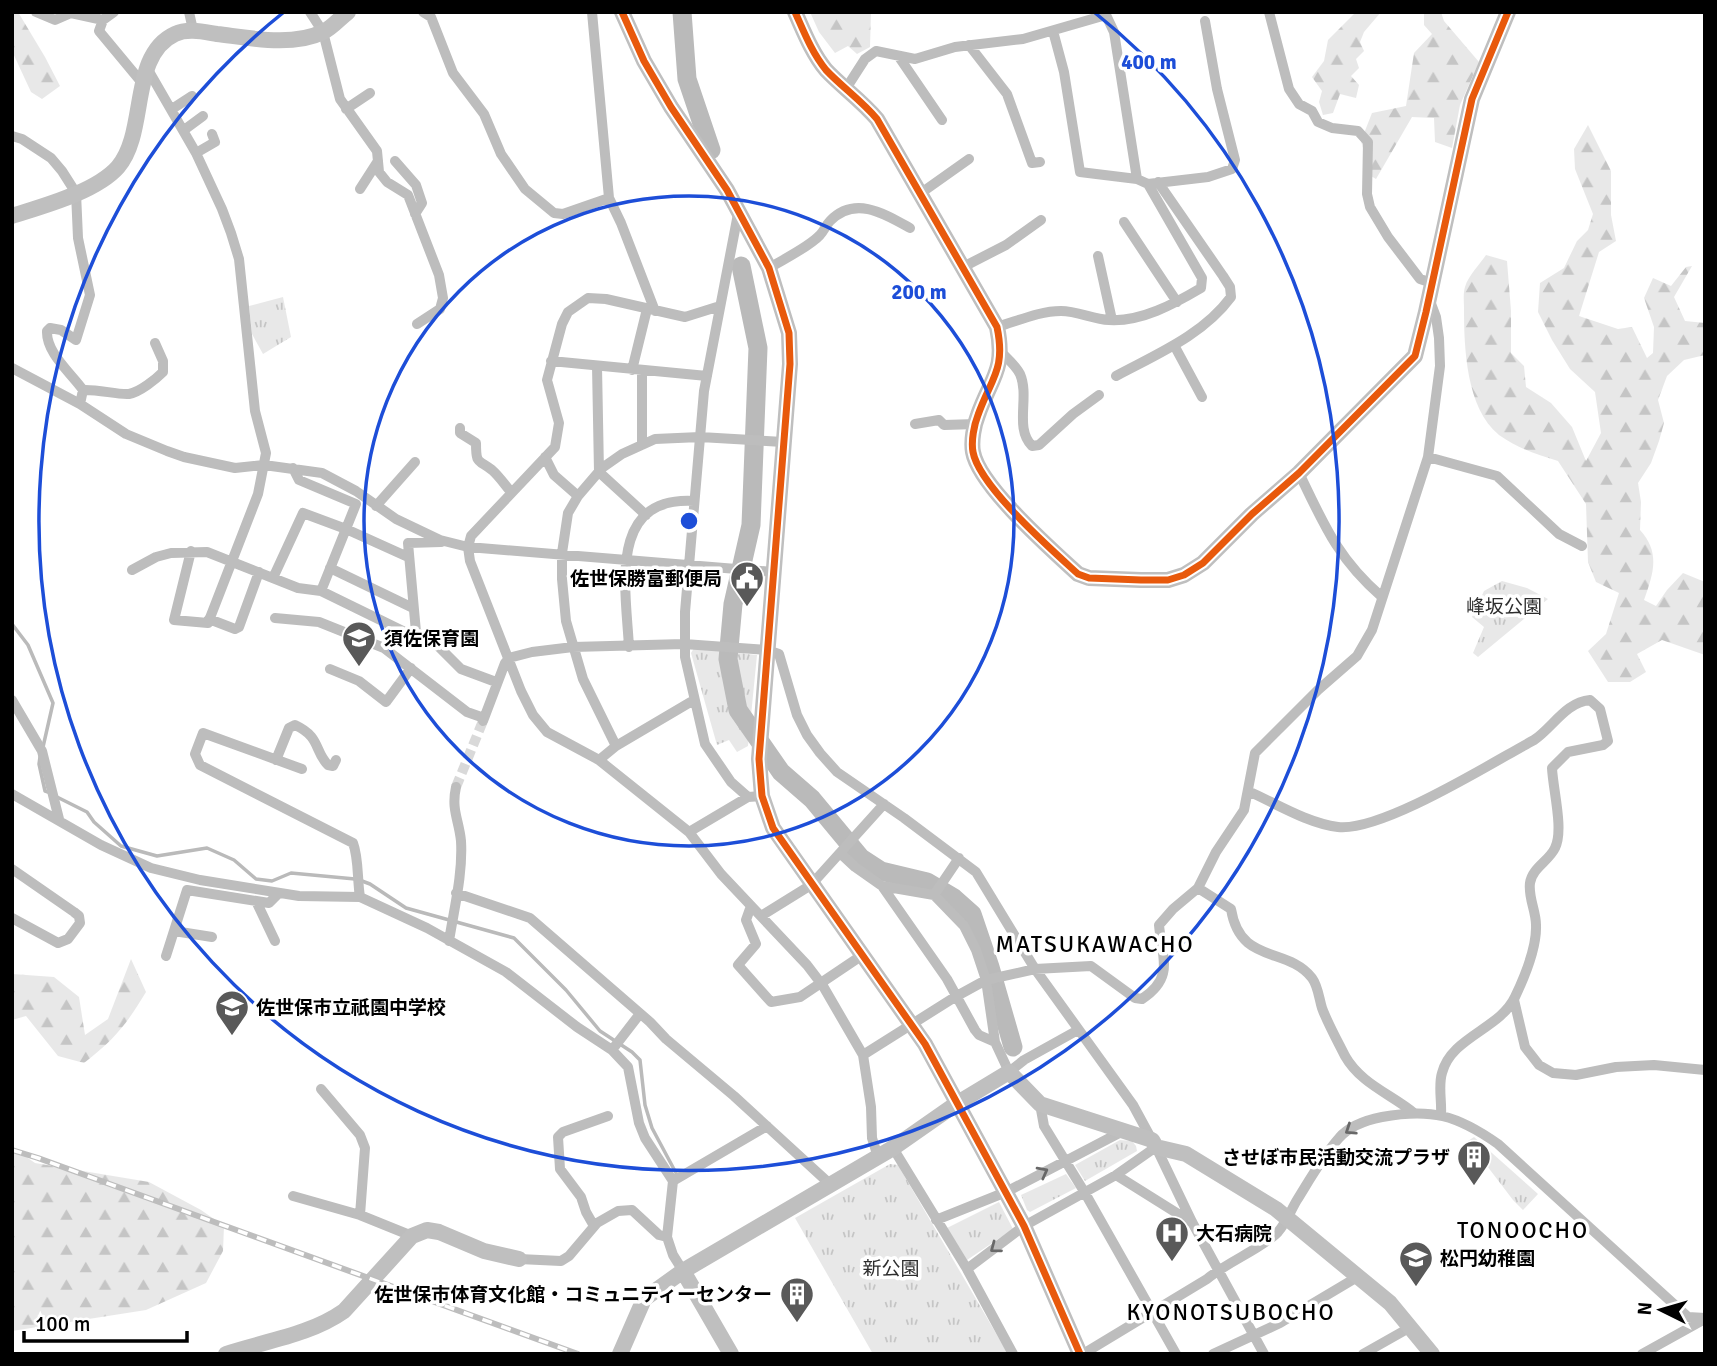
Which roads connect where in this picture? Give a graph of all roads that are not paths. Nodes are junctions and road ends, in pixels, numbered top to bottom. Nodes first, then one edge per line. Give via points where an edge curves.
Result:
1 (36, 12) edge
2 (114, 12) edge
3 (189, 12) edge
4 (310, 12) edge
5 (348, 12) edge
6 (592, 12) edge
7 (622, 12) edge
8 (795, 12) edge
9 (1269, 12) edge
10 (1508, 12) edge
11 (432, 14) edge
12 (60, 15) edge
13 (103, 20) junction
14 (1205, 21) dead end
15 (193, 30) junction
16 (1053, 31) junction
17 (323, 32) junction
18 (969, 45) junction
19 (899, 57) junction
20 (147, 68) junction
21 (143, 84) junction
22 (846, 88) junction
23 (370, 93) dead end
24 (192, 96) dead end
25 (172, 109) junction
26 (346, 109) junction
27 (203, 116) dead end
28 (942, 120) dead end
29 (184, 130) junction
30 (212, 134) dead end
31 (12, 135) edge
32 (196, 153) junction
33 (969, 159) dead end
34 (378, 161) junction
35 (395, 161) dead end
36 (1040, 162) dead end
37 (1148, 182) junction
38 (360, 190) dead end
39 (76, 193) junction
40 (921, 193) junction
41 (609, 198) junction
42 (415, 214) junction
43 (738, 214) junction
44 (12, 216) edge
45 (1041, 220) dead end
46 (1124, 222) dead end
47 (910, 228) dead end
48 (1098, 256) dead end
49 (963, 267) junction
50 (769, 268) junction
51 (1431, 291) junction
52 (1177, 302) junction
53 (720, 306) junction
54 (651, 310) junction
55 (1112, 320) junction
56 (417, 324) dead end
57 (998, 327) junction
58 (155, 343) dead end
59 (1174, 345) junction
60 (1001, 352) junction
61 (551, 361) junction
62 (597, 366) junction
63 (12, 368) edge
64 (637, 370) junction
65 (707, 376) junction
66 (1116, 376) dead end
67 (83, 390) junction
68 (1203, 390) dead end
69 (1099, 395) dead end
70 (80, 404) junction
71 (915, 424) dead end
72 (976, 424) junction
73 (460, 428) dead end
74 (700, 437) junction
75 (783, 442) junction
76 (642, 444) junction
77 (545, 457) junction
78 (1428, 457) junction
79 (408, 464) dead end
80 (264, 465) junction
81 (293, 468) junction
82 (599, 471) junction
83 (1299, 473) junction
84 (512, 492) junction
85 (578, 496) junction
86 (694, 501) junction
87 (376, 506) junction
88 (646, 515) junction
89 (346, 529) junction
90 (446, 542) junction
91 (1582, 546) dead end
92 (468, 547) junction
93 (191, 551) junction
94 (562, 553) junction
95 (408, 557) junction
96 (625, 559) junction
97 (232, 562) junction
98 (689, 563) junction
99 (330, 568) junction
100 (132, 570) dead end
101 (259, 572) junction
102 (773, 572) junction
103 (273, 578) junction
104 (321, 591) junction
105 (1382, 597) junction
106 (413, 608) junction
107 (275, 618) dead end
108 (209, 619) junction
109 (416, 632) junction
110 (684, 644) junction
111 (573, 647) junction
112 (629, 647) junction
113 (767, 650) junction
114 (509, 658) junction
115 (411, 668) junction
116 (330, 669) dead end
117 (496, 682) junction
118 (12, 700) edge
119 (694, 700) junction
120 (617, 746) junction
121 (276, 760) junction
122 (336, 760) dead end
123 (599, 760) junction
124 (302, 769) dead end
125 (456, 787) tunnel mouth
126 (1248, 791) junction
127 (12, 794) edge
128 (755, 797) junction
129 (884, 804) junction
130 (59, 819) junction
131 (689, 832) junction
132 (840, 853) junction
133 (959, 858) junction
134 (12, 869) edge
135 (811, 885) junction
136 (882, 886) junction
137 (1198, 888) junction
138 (279, 893) junction
139 (456, 893) junction
140 (934, 895) junction
141 (360, 897) junction
142 (256, 901) junction
143 (751, 906) junction
144 (761, 916) junction
145 (12, 918) edge
146 (174, 931) junction
147 (212, 937) dead end
148 (275, 941) dead end
149 (449, 941) junction
150 (166, 956) dead end
151 (862, 956) junction
152 (1035, 969) junction
153 (986, 980) junction
154 (821, 983) junction
155 (957, 995) junction
156 (1514, 1000) junction
157 (639, 1014) junction
158 (911, 1024) junction
159 (1078, 1030) junction
160 (995, 1042) junction
161 (612, 1050) junction
162 (863, 1055) junction
163 (1705, 1070) edge
164 (1009, 1072) junction
165 (321, 1089) dead end
166 (956, 1104) junction
167 (1040, 1104) junction
168 (1415, 1113) junction
169 (1441, 1115) junction
170 (608, 1116) dead end
171 (767, 1126) junction
172 (1123, 1131) junction
173 (1154, 1144) junction
174 (893, 1148) junction
175 (878, 1157) junction
176 (1066, 1160) junction
177 (1116, 1175) junction
178 (673, 1181) junction
179 (831, 1185) junction
180 (1006, 1192) junction
181 (1085, 1192) junction
182 (293, 1196) dead end
183 (360, 1215) junction
184 (1287, 1218) junction
185 (936, 1220) junction
186 (1192, 1222) junction
187 (594, 1226) junction
188 (1024, 1226) junction
189 (412, 1236) junction
190 (667, 1237) junction
191 (519, 1259) joint
192 (967, 1269) junction
193 (1218, 1270) junction
194 (683, 1271) junction
195 (1359, 1276) junction
196 (1153, 1312) junction
197 (1705, 1318) edge
198 (1409, 1328) junction
199 (1253, 1333) junction
200 (226, 1354) edge
201 (620, 1354) edge
202 (731, 1354) edge
203 (1013, 1354) edge
204 (1082, 1354) edge
205 (1176, 1354) edge
206 (1213, 1354) edge
207 (1264, 1354) edge
208 (1363, 1354) edge
209 (1432, 1354) edge
210 (1642, 1354) edge

1 - 12 street via 55,20
2 - 13 street
3 - 15 street
4 - 17 street
5 - 17 street
6 - 41 street
7 - 43 street via 671,107
8 - 22 street via 826,70
9 - 51 street via 1289,89 1318,122 1358,131 1368,142 1370,207
10 - 51 street via 1472,99
11 - 41 street via 453,73 484,114 501,154 525,189 554,213 563,214
12 - 13 street
13 - 21 street via 99,31
14 - 37 street via 1235,160 1232,169 1221,175
15 - 17 street via 279,40
15 - 20 street via 169,38
16 - 18 street
16 - 37 street via 1080,172
16 - 37 street via 1106,15 1114,32
17 - 26 street
18 - 19 street via 915,59
18 - 36 street via 1007,94 1032,163
19 - 22 street via 876,51 869,55
19 - 28 street
20 - 21 street
20 - 25 street
21 - 39 street via 129,153 116,170
22 - 40 street via 877,119
23 - 26 street
24 - 25 street
25 - 29 street
26 - 34 street via 377,151
27 - 29 street
29 - 32 street
30 - 32 street via 215,142
31 - 39 street via 51,159
32 - 80 street via 239,259
33 - 40 street
34 - 38 street
34 - 42 street via 379,172 408,195
35 - 42 street via 416,186 422,203
37 - 52 street via 1202,278 1201,288
37 - 59 street via 1230,287 1231,297 1219,314
39 - 44 street
39 - 67 street via 78,238 90,295 76,340 50,327 46,339
40 - 49 street
41 - 54 street
42 - 56 street via 443,298 440,309
43 - 50 street
43 - 53 street
45 - 49 street
46 - 52 street
47 - 50 street via 874,209 860,207 840,213 820,236
48 - 55 street
49 - 57 street
50 - 75 street via 789,333
51 - 78 street via 1440,366
51 - 83 street via 1415,356
52 - 55 street via 1133,318
53 - 54 street via 685,317
53 - 65 street
54 - 61 street via 597,298 578,303 562,324
54 - 64 street
55 - 57 street via 1063,311
57 - 60 street
58 - 67 street via 163,361 163,372 156,379 130,394
59 - 66 street
59 - 68 street
60 - 69 street via 1021,376 1023,430 1032,446 1040,445
60 - 72 street via 995,380
61 - 62 street
61 - 77 street via 547,380 559,434
62 - 64 street
62 - 82 street
63 - 70 street
64 - 65 street
64 - 76 street
65 - 74 street
67 - 70 street
70 - 80 street via 126,434 184,457 235,468
71 - 72 street via 939,420 944,425
72 - 83 street via 973,453 980,471 1052,550 1089,578 1159,580 1184,575 1203,563
73 - 84 street via 460,433 476,443 480,464
74 - 75 street
74 - 76 street
74 - 86 street
75 - 102 street
76 - 82 street
77 - 84 street
77 - 85 street via 554,475
78 - 91 street via 1497,476 1559,534
78 - 105 street
79 - 87 street
80 - 81 street
80 - 97 street
81 - 87 street via 321,473
81 - 89 street via 299,480 356,504
82 - 85 street
82 - 88 street
83 - 105 street via 1343,558
84 - 92 street via 471,536
85 - 94 street via 568,513
86 - 88 street via 671,502
86 - 98 street
87 - 90 street
88 - 96 street via 634,529
89 - 95 street
89 - 99 street
89 - 103 street via 303,513
90 - 92 street
90 - 95 street via 408,543
92 - 94 street
92 - 114 street via 475,577
93 - 97 street
93 - 100 street via 171,552
93 - 108 street via 174,620 208,623
94 - 96 street
94 - 111 street via 565,611
95 - 106 street
96 - 98 street
96 - 112 street
97 - 101 street
97 - 108 street
98 - 102 street
98 - 110 street
99 - 104 street
99 - 106 street
101 - 103 street
101 - 108 street via 239,627
102 - 113 street
103 - 104 street
104 - 109 street via 409,634
105 - 126 street via 1357,656 1255,753
106 - 109 street
107 - 115 street via 319,622 384,648
109 - 117 street via 461,669
110 - 112 street
110 - 113 street
110 - 119 street
111 - 112 street
111 - 114 street
111 - 120 street via 588,691
113 - 128 street
113 - 129 street via 779,654 797,715 820,753 837,772
114 - 117 street
114 - 123 street via 533,715 547,732
115 - 116 street via 386,702 359,681
115 - 117 street via 467,712 483,719
118 - 130 street via 42,751
119 - 120 street
119 - 128 street via 705,744 731,782
120 - 123 street
121 - 122 street via 289,728 295,725 317,743 328,765
121 - 124 street
121 - 141 street via 203,733 195,754 200,765 353,843
123 - 131 street
125 - 139 street via 453,802 461,841
126 - 137 street via 1244,810
126 - 156 street via 1315,822 1359,826 1413,806 1467,777 1547,731 1569,707 1590,700 1600,709 1608,741 1568,752 1552,768 1559,831 1555,848 1530,880 1535,942
127 - 130 street
128 - 131 street
128 - 135 street
129 - 132 street
129 - 133 street
130 - 138 street via 151,868
131 - 143 street
132 - 135 street
132 - 136 street
133 - 140 street
133 - 152 street via 976,872
134 - 145 street via 74,912 80,923 68,939 58,943
135 - 144 street
135 - 151 street
136 - 140 street
136 - 155 street
137 - 152 street via 1159,925 1165,967 1156,989 1142,999 1091,966
137 - 168 street via 1231,909 1236,931 1246,941 1312,978 1322,1010 1347,1059 1373,1086
138 - 141 street
138 - 142 street via 270,903
139 - 149 street
139 - 157 street via 530,918
140 - 153 street via 964,926
141 - 149 street
142 - 146 street via 187,890
142 - 148 street
143 - 144 street
143 - 154 street via 746,920 756,944 738,965 771,1002 800,997
144 - 154 street
146 - 147 street
146 - 150 street
149 - 161 street via 506,972
151 - 154 street
151 - 158 street
152 - 153 street
152 - 159 street
153 - 155 street
153 - 160 street
154 - 162 street
155 - 158 street
155 - 160 street via 979,1035
156 - 163 street via 1525,1047 1539,1065 1553,1073 1576,1075 1654,1065
156 - 169 street via 1449,1057 1440,1081
157 - 161 street
157 - 171 street
158 - 162 street
158 - 166 street
159 - 164 street
159 - 173 street via 1133,1105
160 - 164 street
161 - 178 street via 628,1067 639,1123
162 - 175 street
164 - 166 street
164 - 167 street
165 - 183 street via 360,1135 365,1148
166 - 174 street
166 - 180 street
167 - 172 street
167 - 176 street via 1044,1126
168 - 169 street
168 -> 184 street via 1365,1122 1345,1132
169 - 197 street via 1497,1143 1688,1317
170 - 187 street via 558,1136 561,1169
171 - 178 street
171 - 179 street
172 - 173 street
172 - 176 street
173 - 177 street
173 - 184 street via 1186,1154
173 - 186 street
174 - 175 street
174 - 185 street
175 - 179 street
180 -> 176 street
176 - 181 street
177 - 181 street
177 - 186 street
178 - 190 street
179 - 194 street
180 - 185 street
180 - 188 street
181 - 188 street
181 - 196 street
182 - 183 street
183 - 189 street
184 - 193 street via 1277,1234
184 - 195 street
185 - 192 street
186 - 193 street
187 - 190 street via 618,1211 632,1210
187 - 191 street via 561,1261
188 -> 192 street
188 - 204 street
189 - 191 street via 427,1230 439,1232 484,1251
189 - 200 street via 337,1317
190 - 194 street
192 - 203 street
193 - 196 street
193 - 199 street
194 - 201 street via 644,1299
194 - 202 street
195 - 198 street via 1390,1303
195 - 199 street via 1280,1323
196 - 204 street
196 - 205 street
197 - 210 street
198 - 208 street
198 - 209 street
199 - 206 street
199 - 207 street

